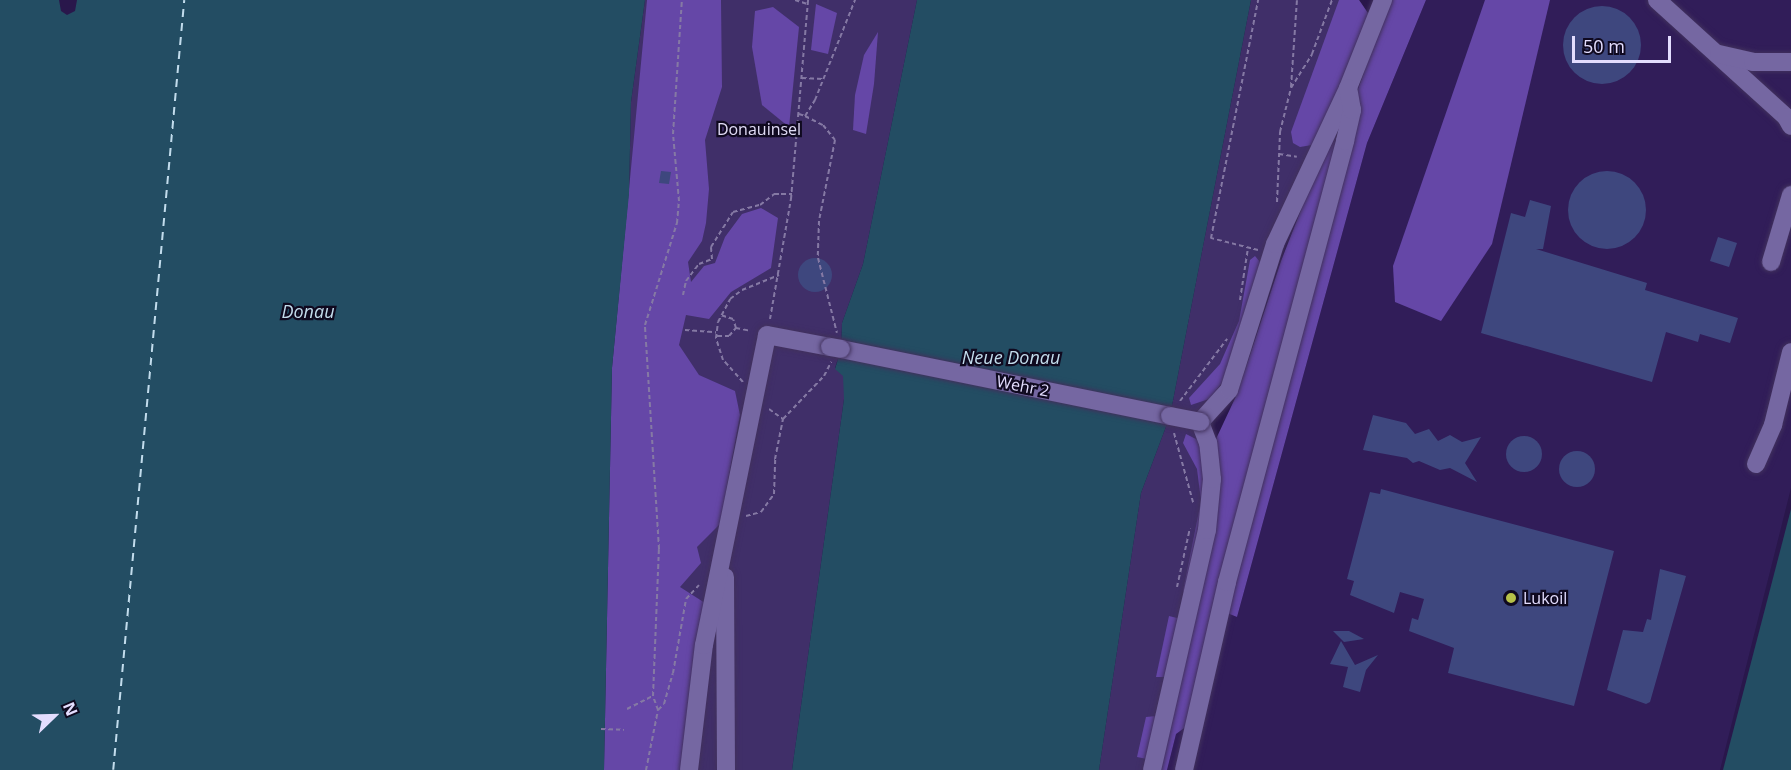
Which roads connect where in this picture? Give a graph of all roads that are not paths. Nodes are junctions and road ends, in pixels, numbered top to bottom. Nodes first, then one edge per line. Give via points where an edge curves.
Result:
1 (1657, 0) edge
2 (1382, 4) edge
3 (1718, 54) junction
4 (1791, 62) edge
5 (1348, 88) junction
6 (1791, 126) edge
7 (1791, 195) edge
8 (1771, 262) dead end
9 (1791, 352) edge
10 (1200, 422) junction
11 (1756, 464) dead end
12 (720, 567) junction
13 (689, 770) edge
14 (726, 770) edge
15 (1152, 770) edge
16 (1184, 770) edge

1 - 3 street
2 - 5 street
3 - 4 street via 1753,62
3 - 6 street
5 - 10 street via 1275,244 1229,390
5 - 16 street via 1352,110 1345,141 1227,582
7 - 8 street
9 - 11 street via 1773,425
10 - 12 street, Wehr 2, bridge via 759,333 756,389
10 - 15 street via 1208,443 1212,479 1207,530
12 - 13 street via 704,645
12 - 14 street via 725,574

